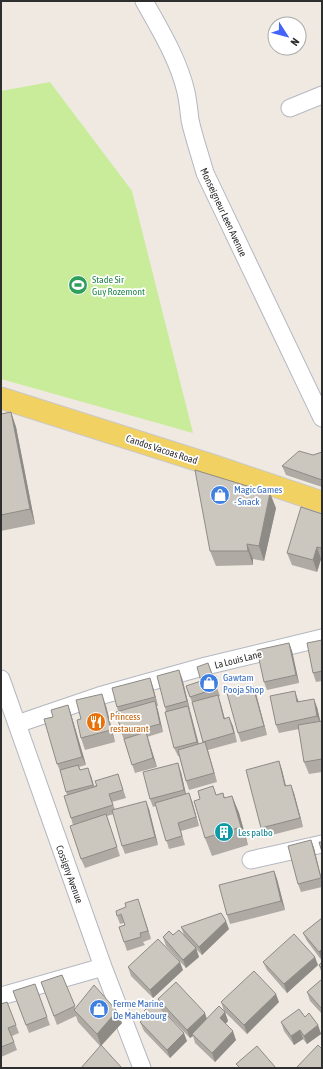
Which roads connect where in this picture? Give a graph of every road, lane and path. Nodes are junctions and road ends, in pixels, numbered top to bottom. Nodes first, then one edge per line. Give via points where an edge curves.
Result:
1 (144, 1) edge
2 (322, 95) edge
3 (290, 108) dead end
4 (1, 398) edge
5 (322, 418) edge
6 (322, 502) edge
7 (322, 638) edge
8 (2, 685) edge
9 (17, 724) junction
10 (322, 844) edge
11 (251, 860) dead end
12 (103, 967) junction
13 (1, 996) edge
14 (142, 1068) edge

1 - 5 street, Monseigneur Leen Avenue via 164,36 180,73 205,173
2 - 3 street
4 - 6 main road, Candos Vacoas Road
7 - 9 street, La Louis Lane via 206,666 99,696
8 - 9 street, Cossigny Avenue
9 - 12 street, Cossigny Avenue
10 - 11 street
12 - 13 street
12 - 14 street, Cossigny Avenue

